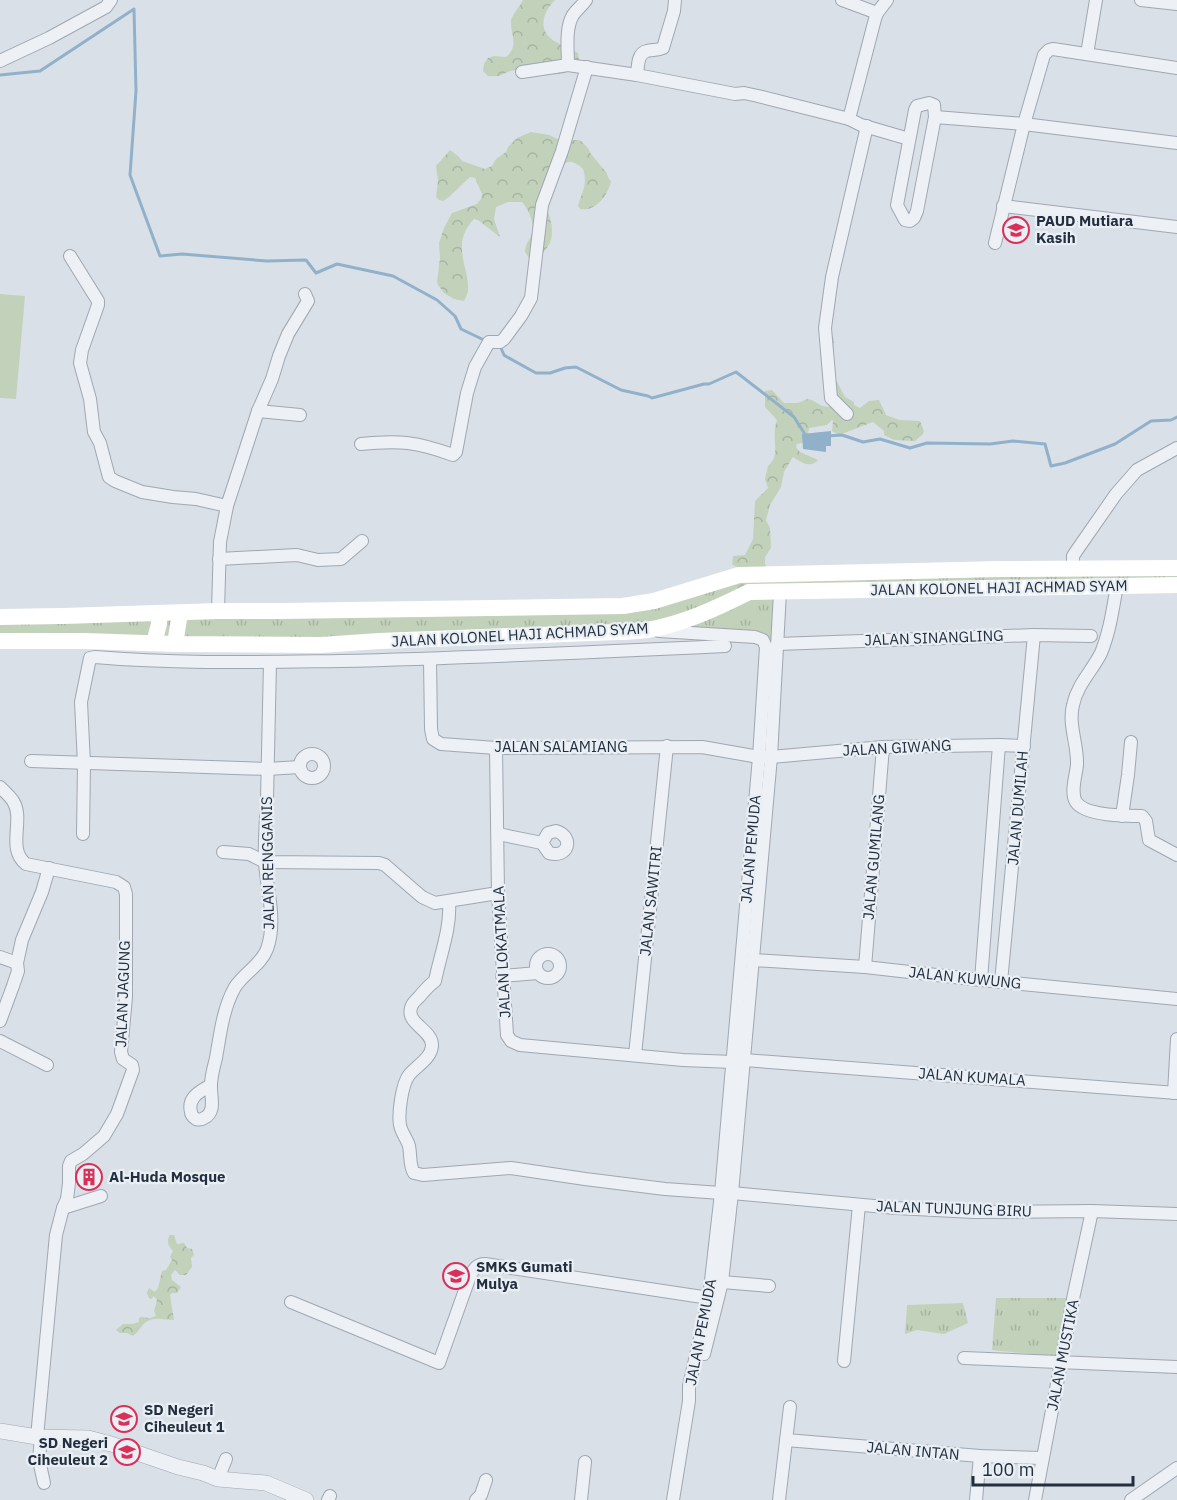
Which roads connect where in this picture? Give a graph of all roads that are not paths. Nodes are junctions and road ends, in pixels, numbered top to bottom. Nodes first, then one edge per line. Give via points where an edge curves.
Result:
1 (111, 0) edge
2 (586, 0) edge
3 (675, 0) edge
4 (842, 0) edge
5 (887, 0) edge
6 (1095, 0) edge
7 (1141, 0) edge
8 (1177, 4) edge
9 (876, 13) junction
10 (1087, 54) junction
11 (0, 61) edge
12 (568, 65) junction
13 (587, 67) junction
14 (1177, 68) edge
15 (522, 72) dead end
16 (637, 75) junction
17 (934, 117) junction
18 (849, 119) junction
19 (1024, 124) junction
20 (867, 126) junction
21 (909, 139) junction
22 (1177, 143) edge
23 (1003, 206) junction
24 (1177, 227) edge
25 (995, 243) dead end
26 (70, 256) dead end
27 (305, 294) dead end
28 (258, 411) junction
29 (847, 414) dead end
30 (300, 415) dead end
31 (361, 444) dead end
32 (1177, 448) edge
33 (227, 506) junction
34 (362, 540) dead end
35 (219, 559) junction
36 (1177, 567) edge
37 (1073, 568) junction
38 (921, 571) junction
39 (1117, 585) junction
40 (1177, 585) edge
41 (922, 589) junction
42 (780, 592) junction
43 (218, 611) junction
44 (180, 613) junction
45 (159, 614) junction
46 (0, 617) edge
47 (646, 630) junction
48 (1034, 635) junction
49 (1091, 636) dead end
50 (0, 641) edge
51 (154, 643) junction
52 (176, 644) junction
53 (777, 644) junction
54 (725, 646) dead end
55 (430, 659) junction
56 (270, 662) junction
57 (1131, 742) dead end
58 (999, 745) junction
59 (667, 746) junction
60 (1024, 746) junction
61 (883, 747) junction
62 (496, 748) junction
63 (765, 757) junction
64 (31, 762) dead end
65 (84, 764) junction
66 (300, 767) dead end
67 (267, 769) junction
68 (0, 787) edge
69 (1122, 816) junction
70 (83, 834) dead end
71 (498, 834) junction
72 (542, 843) dead end
73 (224, 852) dead end
74 (1177, 855) edge
75 (265, 862) junction
76 (49, 868) junction
77 (498, 893) junction
78 (449, 902) junction
79 (0, 957) edge
80 (753, 960) junction
81 (17, 963) junction
82 (864, 967) junction
83 (538, 973) dead end
84 (502, 976) junction
85 (981, 980) junction
86 (1001, 982) junction
87 (1177, 999) edge
88 (0, 1022) edge
89 (1177, 1039) edge
90 (0, 1041) edge
91 (635, 1056) junction
92 (739, 1061) junction
93 (768, 1062) joint
94 (47, 1065) dead end
95 (211, 1085) dead end
96 (1175, 1093) edge
97 (727, 1193) junction
98 (101, 1196) dead end
99 (859, 1205) junction
100 (63, 1208) junction
101 (1092, 1211) junction
102 (1177, 1215) edge
103 (722, 1282) junction
104 (769, 1286) dead end
105 (709, 1298) junction
106 (291, 1302) dead end
107 (964, 1358) dead end
108 (844, 1360) dead end
109 (1061, 1362) junction
110 (1177, 1367) edge
111 (689, 1401) junction
112 (790, 1407) dead end
113 (0, 1431) edge
114 (39, 1437) junction
115 (786, 1440) junction
116 (980, 1456) junction
117 (1041, 1458) dead end
118 (226, 1459) dead end
119 (585, 1462) dead end
120 (1177, 1468) edge
121 (218, 1479) junction
122 (486, 1480) dead end
123 (44, 1483) dead end
124 (306, 1500) edge
125 (476, 1500) edge
126 (581, 1500) edge
127 (673, 1500) edge
128 (779, 1500) edge
129 (976, 1500) edge
130 (1035, 1500) edge
131 (1131, 1500) edge

1 - 11 street via 106,7 50,38
2 - 12 street via 571,19
3 - 16 street via 663,48 642,53
4 - 9 street
5 - 9 street
6 - 10 street
7 - 8 street
9 - 18 street
10 - 14 street
10 - 19 street via 1053,49 1044,55
12 - 13 street
12 - 15 street
13 - 16 street
13 - 31 street via 542,205 531,298 504,339 489,342 480,357 467,393 455,454 416,443
16 - 18 street via 744,93
17 - 19 street
17 - 21 street via 934,105 917,106
17 - 21 street via 917,211 909,221 897,205
18 - 20 street
19 - 22 street
19 - 23 street
20 - 21 street
20 - 29 street via 832,277 825,328 831,398
23 - 24 street
23 - 25 street
26 - 33 street via 98,301 80,363 94,432 110,477 142,492
27 - 28 street via 308,301 288,334
28 - 30 street
28 - 33 street
32 - 37 street via 1137,470 1116,494 1073,556
33 - 35 street
34 - 35 street via 341,560 297,555
35 - 43 street
36 - 37 main road, JALAN KOLONEL HAJI ACHMAD SYAM
37 - 38 main road, JALAN KOLONEL HAJI ACHMAD SYAM
38 - 41 main road
38 - 43 main road, JALAN KOLONEL HAJI ACHMAD SYAM via 739,575 654,601 623,606
39 - 40 main road, JALAN KOLONEL HAJI ACHMAD SYAM
39 - 41 main road, JALAN KOLONEL HAJI ACHMAD SYAM
39 - 69 street via 1107,636 1080,686 1071,717 1077,755 1076,802 1085,809
41 - 42 main road, JALAN KOLONEL HAJI ACHMAD SYAM
42 - 47 main road, JALAN KOLONEL HAJI ACHMAD SYAM via 749,592 704,614
42 - 53 street, JALAN PEMUDA
43 - 44 main road, JALAN KOLONEL HAJI ACHMAD SYAM
44 - 45 main road, JALAN KOLONEL HAJI ACHMAD SYAM
44 - 52 main road
45 - 46 main road, JALAN KOLONEL HAJI ACHMAD SYAM
45 - 51 main road
47 - 52 main road, JALAN KOLONEL HAJI ACHMAD SYAM via 321,645
47 - 63 street, JALAN PEMUDA via 763,640
48 - 49 street, JALAN SINANGLING
48 - 53 street, JALAN SINANGLING
48 - 60 street, JALAN DUMILAH
50 - 51 main road, JALAN KOLONEL HAJI ACHMAD SYAM
51 - 52 main road, JALAN KOLONEL HAJI ACHMAD SYAM
53 - 63 street, JALAN PEMUDA
54 - 55 street
55 - 56 street
55 - 62 street, JALAN SALAMIANG via 433,739 441,744
56 - 65 street via 90,658 81,702
56 - 67 street, JALAN RENGGANIS
57 - 69 street
58 - 60 street, JALAN GIWANG
58 - 61 street, JALAN GIWANG
58 - 85 street, JALAN DUMILAH
59 - 62 street, JALAN SALAMIANG
59 - 63 street, JALAN SALAMIANG
59 - 91 street, JALAN SAWITRI
60 - 86 street, JALAN DUMILAH
61 - 63 street, JALAN GIWANG
61 - 82 street, JALAN GUMILANG
62 - 71 street, JALAN LOKATMALA
63 - 80 street, JALAN PEMUDA
63 - 92 street, JALAN PEMUDA
64 - 65 street
65 - 67 street
65 - 70 street
66 - 67 street
67 - 75 street, JALAN RENGGANIS
68 - 76 street, JALAN JAGUNG via 16,808 16,837 22,861
69 - 74 street via 1142,816 1149,840
71 - 72 street
71 - 77 street, JALAN LOKATMALA
73 - 75 street via 249,854
75 - 78 street via 379,863 422,897 435,903
75 - 95 street, JALAN RENGGANIS via 272,914 267,948 230,998
76 - 81 street
76 - 100 street, JALAN JAGUNG via 116,882 126,894 126,997 121,1053 133,1070 117,1114 104,1136 71,1161
77 - 78 street
77 - 84 street, JALAN LOKATMALA
78 - 97 street, JALAN TUNJUNG BIRU via 447,932 435,981 410,1010 432,1044 428,1055 409,1075 400,1102 400,1125 414,1173 511,1168 665,1189
79 - 81 street
80 - 82 street, JALAN KUWUNG
80 - 92 street, JALAN PEMUDA
81 - 88 street via 18,971
82 - 85 street, JALAN KUWUNG
83 - 84 street
84 - 91 street, JALAN LOKATMALA via 507,1035 511,1041 520,1046
85 - 86 street, JALAN KUWUNG
86 - 87 street, JALAN KUWUNG
89 - 96 street
90 - 94 street
91 - 92 street, JALAN LOKATMALA
92 - 93 street, JALAN LOKATMALA
92 - 97 street, JALAN PEMUDA
93 - 96 street, JALAN KUMALA
97 - 99 street, JALAN TUNJUNG BIRU
97 - 103 street, JALAN PEMUDA
97 - 105 street, JALAN PEMUDA
98 - 100 street
99 - 101 street, JALAN TUNJUNG BIRU via 974,1212
99 - 108 street
100 - 114 street, JALAN JAGUNG via 56,1235
101 - 102 street, JALAN TUNJUNG BIRU
101 - 109 street, JALAN MUSTIKA
103 - 104 street
103 - 111 street, JALAN PEMUDA via 696,1387
105 - 106 street via 480,1264 470,1276 439,1363
105 - 111 street, JALAN PEMUDA
107 - 109 street
109 - 110 street
109 - 130 street, JALAN MUSTIKA
111 - 127 street
112 - 115 street
113 - 114 street
114 - 121 street via 88,1438
114 - 123 street, JALAN JAGUNG
115 - 116 street, JALAN INTAN
115 - 128 street
116 - 117 street, JALAN INTAN
116 - 129 street
118 - 121 street
119 - 126 street
120 - 131 street
121 - 124 street via 266,1483
122 - 125 street

